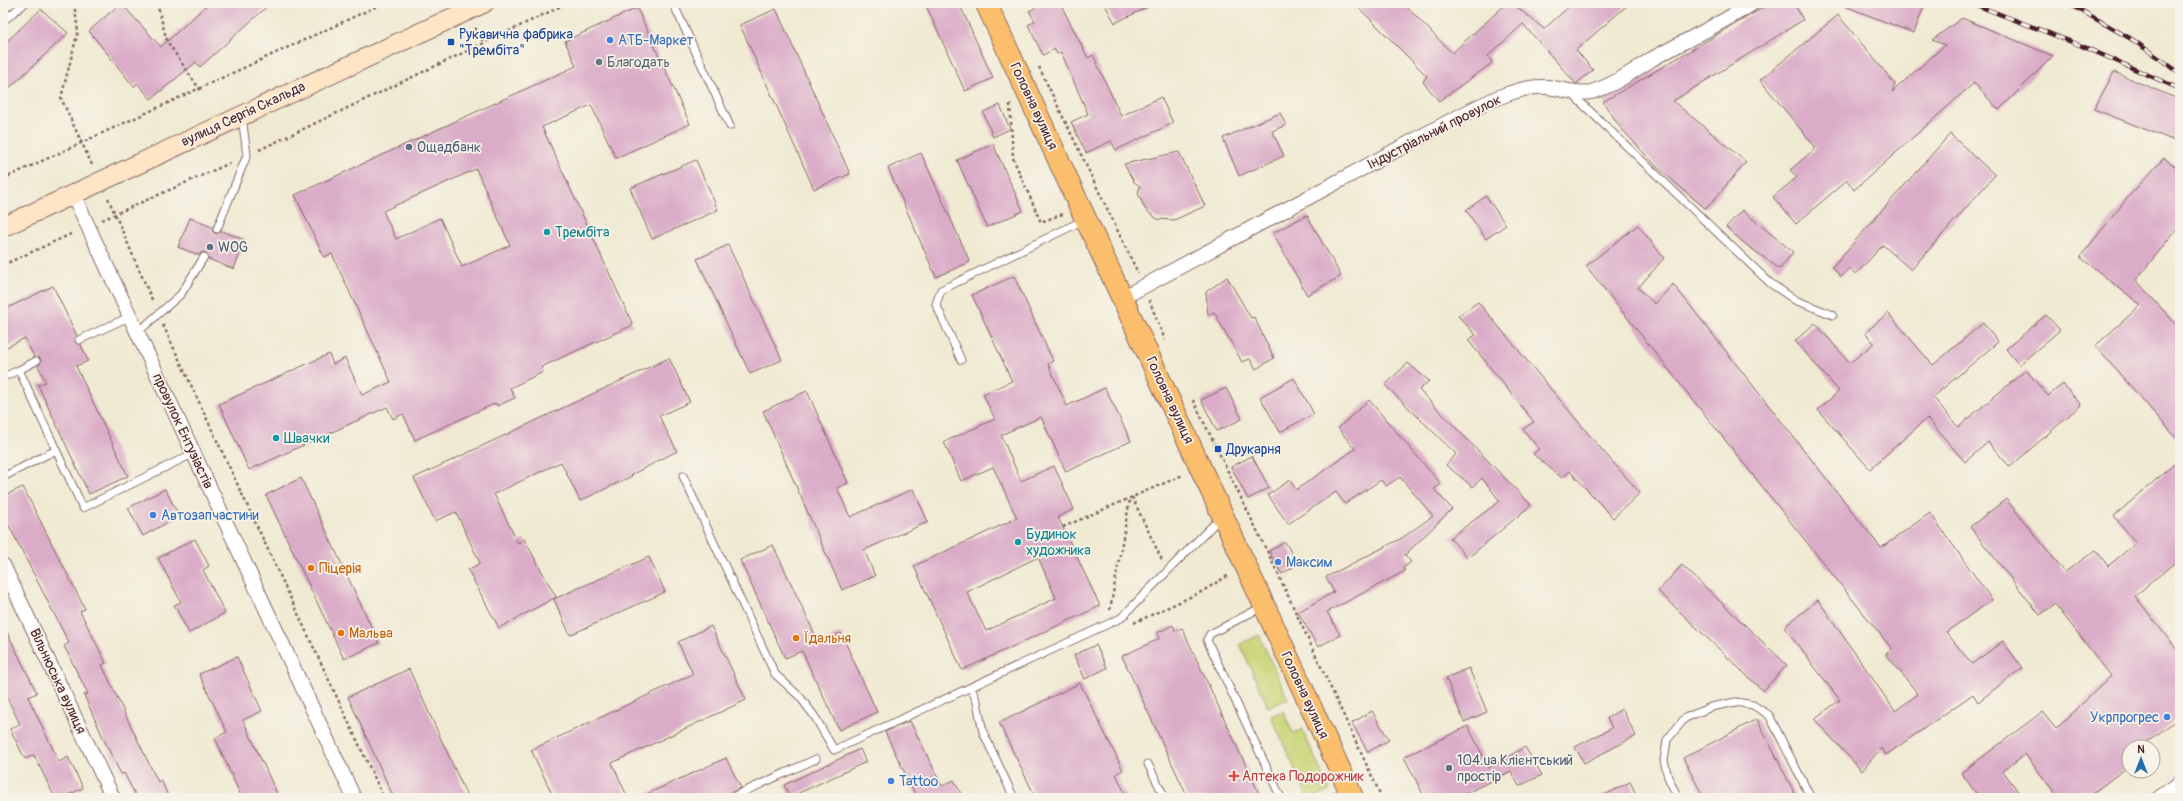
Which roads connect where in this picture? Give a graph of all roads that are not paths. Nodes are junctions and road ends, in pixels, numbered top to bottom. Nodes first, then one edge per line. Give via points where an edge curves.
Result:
1 (25, 3) edge
2 (484, 3) edge
3 (674, 3) edge
4 (986, 3) edge
5 (1753, 3) edge
6 (3, 21) edge
7 (1569, 92) junction
8 (242, 115) junction
9 (730, 126) dead end
10 (73, 194) junction
11 (1086, 219) junction
12 (3, 227) edge
13 (217, 229) dead end
14 (204, 257) dead end
15 (1122, 298) junction
16 (1833, 315) dead end
17 (131, 316) junction
18 (138, 332) junction
19 (79, 340) dead end
20 (36, 360) dead end
21 (961, 360) dead end
22 (19, 370) junction
23 (3, 377) edge
24 (56, 450) junction
25 (194, 453) junction
26 (683, 476) dead end
27 (3, 477) edge
28 (1222, 515) junction
29 (3, 565) edge
30 (1264, 606) junction
31 (971, 688) junction
32 (816, 759) dead end
33 (1148, 764) dead end
34 (2180, 783) edge
35 (1344, 795) edge
36 (113, 798) edge
37 (354, 798) edge
38 (730, 798) edge
39 (1014, 798) edge
40 (1165, 798) edge
41 (1281, 798) edge
42 (1678, 798) edge
43 (1812, 798) edge
44 (2159, 798) edge

1 - 6 lane
2 - 8 main road, вулиця Сергія Скальда
3 - 9 lane
4 - 11 main road, Головна вулиця
5 - 7 street, Індустріальний провулок via 1612,84 1590,92
7 - 15 street, Індустріальний провулок via 1545,87 1502,96 1452,120
7 - 16 lane via 1770,283 1795,300
8 - 10 main road, вулиця Сергія Скальда
8 - 13 lane via 247,155
10 - 12 main road, вулиця Сергія Скальда
10 - 17 street, провулок Ентузіастів
11 - 15 main road, Головна вулиця
11 - 21 lane via 941,290 936,304
14 - 18 lane via 181,294
15 - 28 main road, Головна вулиця
17 - 18 street, провулок Ентузіастів
17 - 19 lane
18 - 25 street, провулок Ентузіастів
20 - 22 lane
22 - 23 lane
22 - 24 lane
24 - 25 lane via 83,508
24 - 27 lane
25 - 37 street, провулок Ентузіастів
26 - 31 lane via 775,674 800,697 834,750
28 - 30 main road, Головна вулиця
28 - 31 lane via 1121,618
29 - 36 street, Вільнюська вулиця
30 - 35 main road, Головна вулиця
30 - 41 lane via 1210,634 1207,640
31 - 39 lane via 977,702 983,732
32 - 38 lane
33 - 40 lane
34 - 44 street
42 - 43 lane via 1664,761 1667,740 1685,718 1711,707 1736,702 1753,705 1769,715

